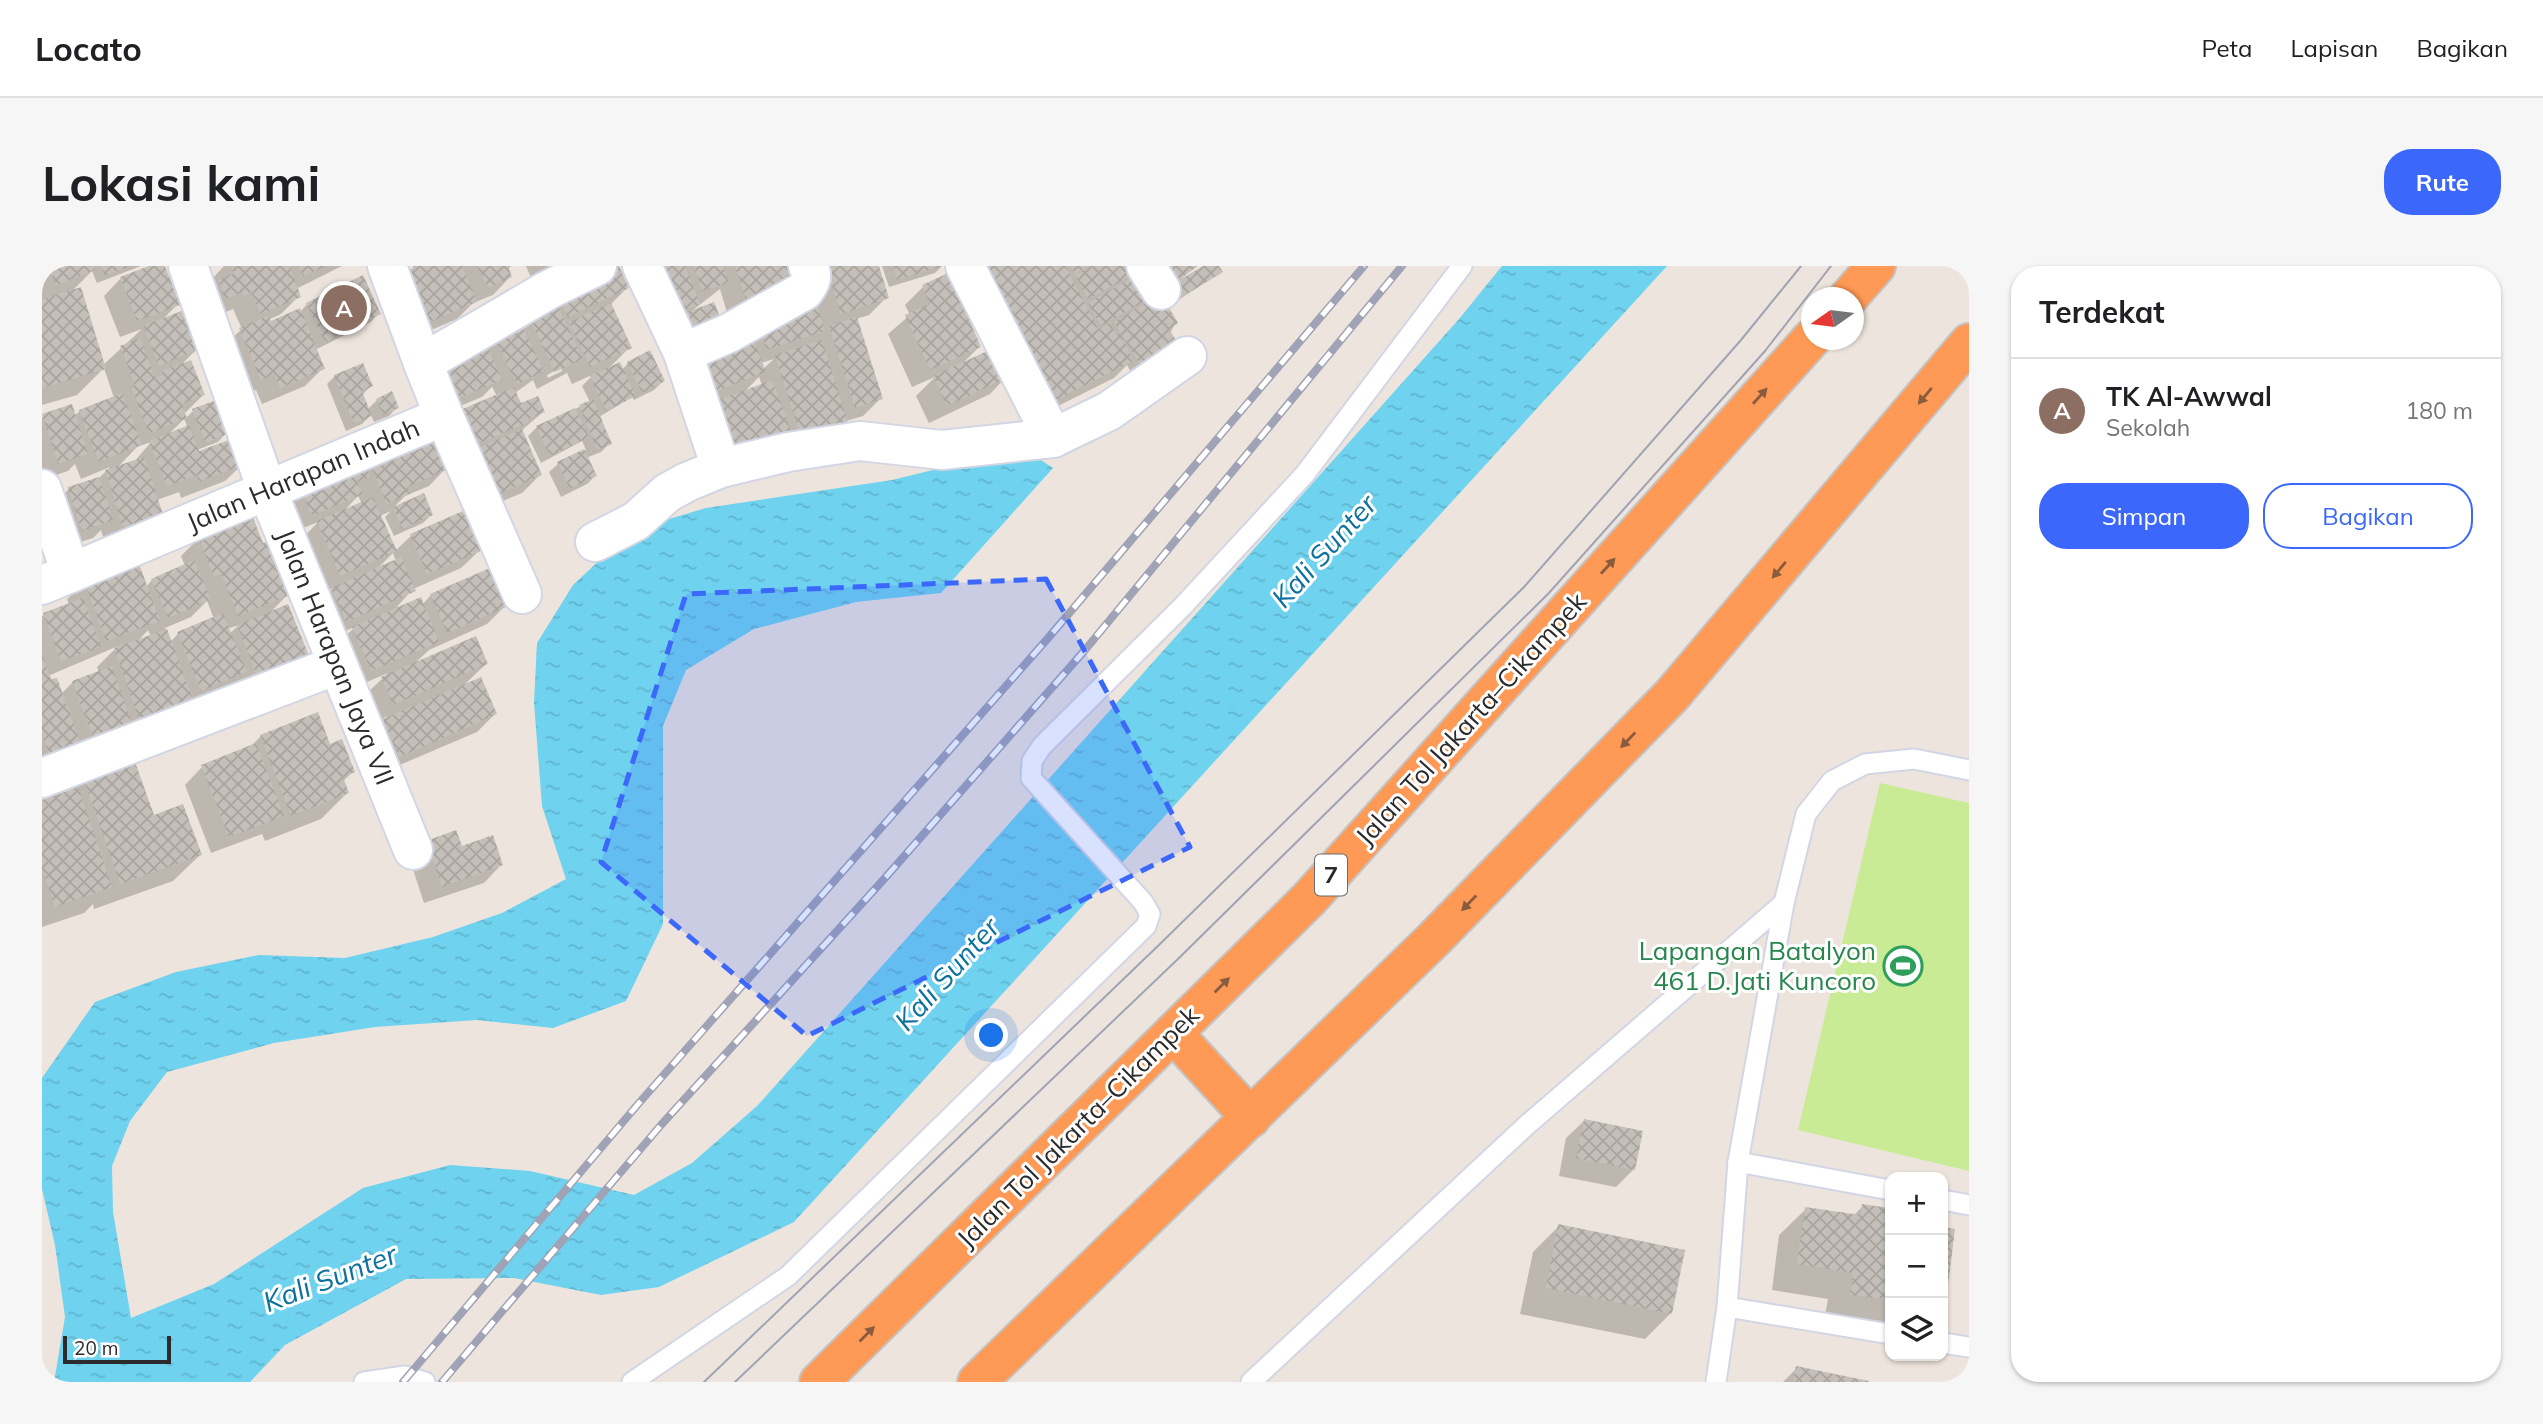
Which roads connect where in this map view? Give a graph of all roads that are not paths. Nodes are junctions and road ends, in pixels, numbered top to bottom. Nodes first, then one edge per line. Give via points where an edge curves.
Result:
1 (188, 266) edge
2 (387, 266) edge
3 (597, 266) edge
4 (642, 266) edge
5 (808, 266) edge
6 (965, 266) edge
7 (1462, 266) edge
8 (1876, 266) edge
9 (1858, 287) edge
10 (1969, 344) edge
11 (1801, 349) edge
12 (683, 353) junction
13 (1187, 356) dead end
14 (423, 363) junction
15 (444, 416) junction
16 (1053, 438) junction
17 (721, 468) junction
18 (42, 489) edge
19 (267, 490) junction
20 (595, 542) dead end
21 (56, 579) edge
22 (522, 594) dead end
23 (337, 665) junction
24 (1969, 769) edge
25 (42, 778) edge
26 (413, 850) dead end
27 (1784, 903) junction
28 (1173, 1033) junction
29 (1251, 1118) junction
30 (1738, 1162) junction
31 (1885, 1189) edge
32 (1948, 1201) edge
33 (1969, 1205) edge
34 (1727, 1307) junction
35 (1885, 1333) edge
36 (1948, 1344) edge
37 (1969, 1347) edge
38 (364, 1382) edge
39 (425, 1382) edge
40 (632, 1382) edge
41 (819, 1382) edge
42 (977, 1382) edge
43 (1251, 1382) edge
44 (1716, 1382) edge

1 - 19 street, Jalan Harapan Jaya VII
2 - 14 street, Jalan Harapan Indah
3 - 14 street
4 - 12 street
5 - 12 street via 811,283 804,290 729,333
6 - 16 street
7 - 40 lane via 1306,474 1032,761 1031,778 1143,902 1150,914 1146,926 788,1276
8 - 9 highway
10 -> 29 highway via 1672,695
28 -> 11 highway, Jalan Tol Jakarta–Cikampek / 7 via 1309,899
12 - 17 street
13 - 16 street via 1110,411
14 - 15 street, Jalan Harapan Indah
15 - 19 street, Jalan Harapan Indah
15 - 22 street
16 - 17 street via 942,450 860,441
17 - 20 street via 667,493 636,521
18 - 21 street
19 - 21 street, Jalan Harapan Indah
19 - 23 street, Jalan Harapan Jaya VII
23 - 25 street
23 - 26 street, Jalan Harapan Jaya VII
24 - 27 lane via 1891,760 1865,764 1832,781 1806,814
27 - 30 lane
27 - 43 lane via 1528,1124
28 - 29 highway
41 -> 28 highway, Jalan Tol Jakarta–Cikampek / 7
29 - 42 highway
30 - 31 lane
30 - 34 lane
32 - 33 lane
34 - 35 lane
34 - 44 lane
36 - 37 lane
38 - 39 lane via 405,1376

